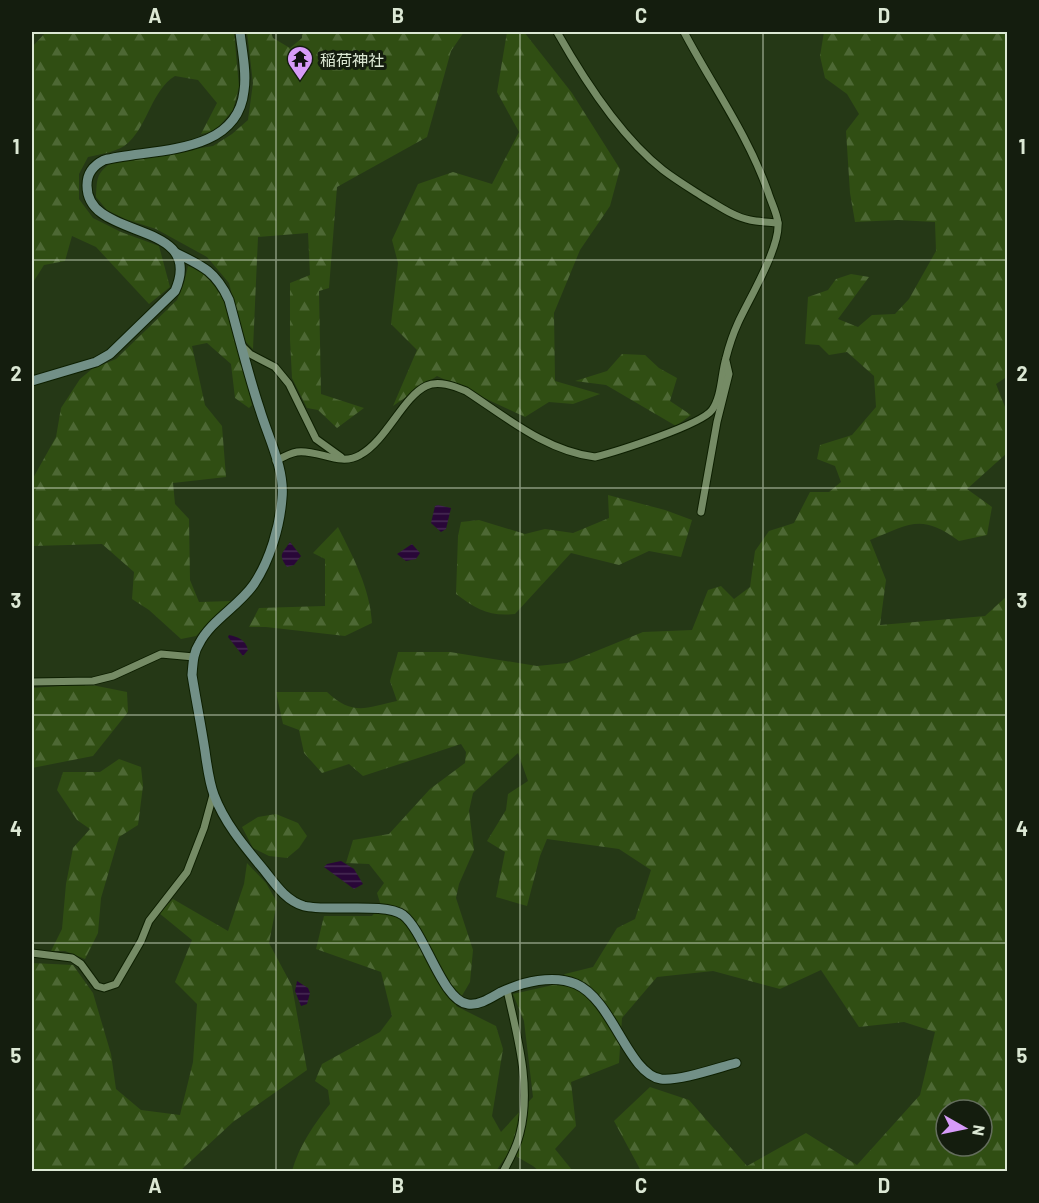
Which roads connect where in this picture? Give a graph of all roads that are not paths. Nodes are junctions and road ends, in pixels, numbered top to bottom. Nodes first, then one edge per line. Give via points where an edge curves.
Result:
1 (240, 32) edge
2 (557, 32) edge
3 (684, 32) edge
4 (778, 223) junction
5 (176, 253) junction
6 (242, 346) junction
7 (726, 359) junction
8 (32, 381) edge
9 (345, 460) junction
10 (276, 461) junction
11 (700, 512) dead end
12 (194, 657) junction
13 (32, 682) edge
14 (213, 795) junction
15 (32, 953) edge
16 (507, 990) junction
17 (736, 1063) dead end
18 (503, 1172) edge

1 - 5 street via 245,78 241,108 234,122 213,138 104,160 89,173 87,194 93,207 168,244
2 - 4 street via 595,94 638,147 662,169 736,215
3 - 4 street via 748,143
4 - 7 street via 772,248
5 - 6 street via 212,272 222,285
5 - 8 street via 181,267 175,291 110,354
6 - 9 street via 275,367 289,384 316,439
6 - 10 street
7 - 9 street via 712,410 704,417 604,455 594,457 558,448 466,391 438,384 426,385 368,450
7 - 11 street via 729,374
9 - 10 street via 299,452
10 - 12 street via 283,496 267,559 247,594 211,628
12 - 13 street via 160,654 93,681
12 - 14 street via 192,675
14 - 15 street via 187,872 149,921 116,984 97,986 72,958
14 - 16 street via 232,830 290,900 318,908 397,911 409,920 451,994 462,1003 474,1004
16 - 17 street via 553,978 579,985 602,1006 641,1068 654,1077 675,1078
16 - 18 street via 520,1053 525,1108 517,1142

